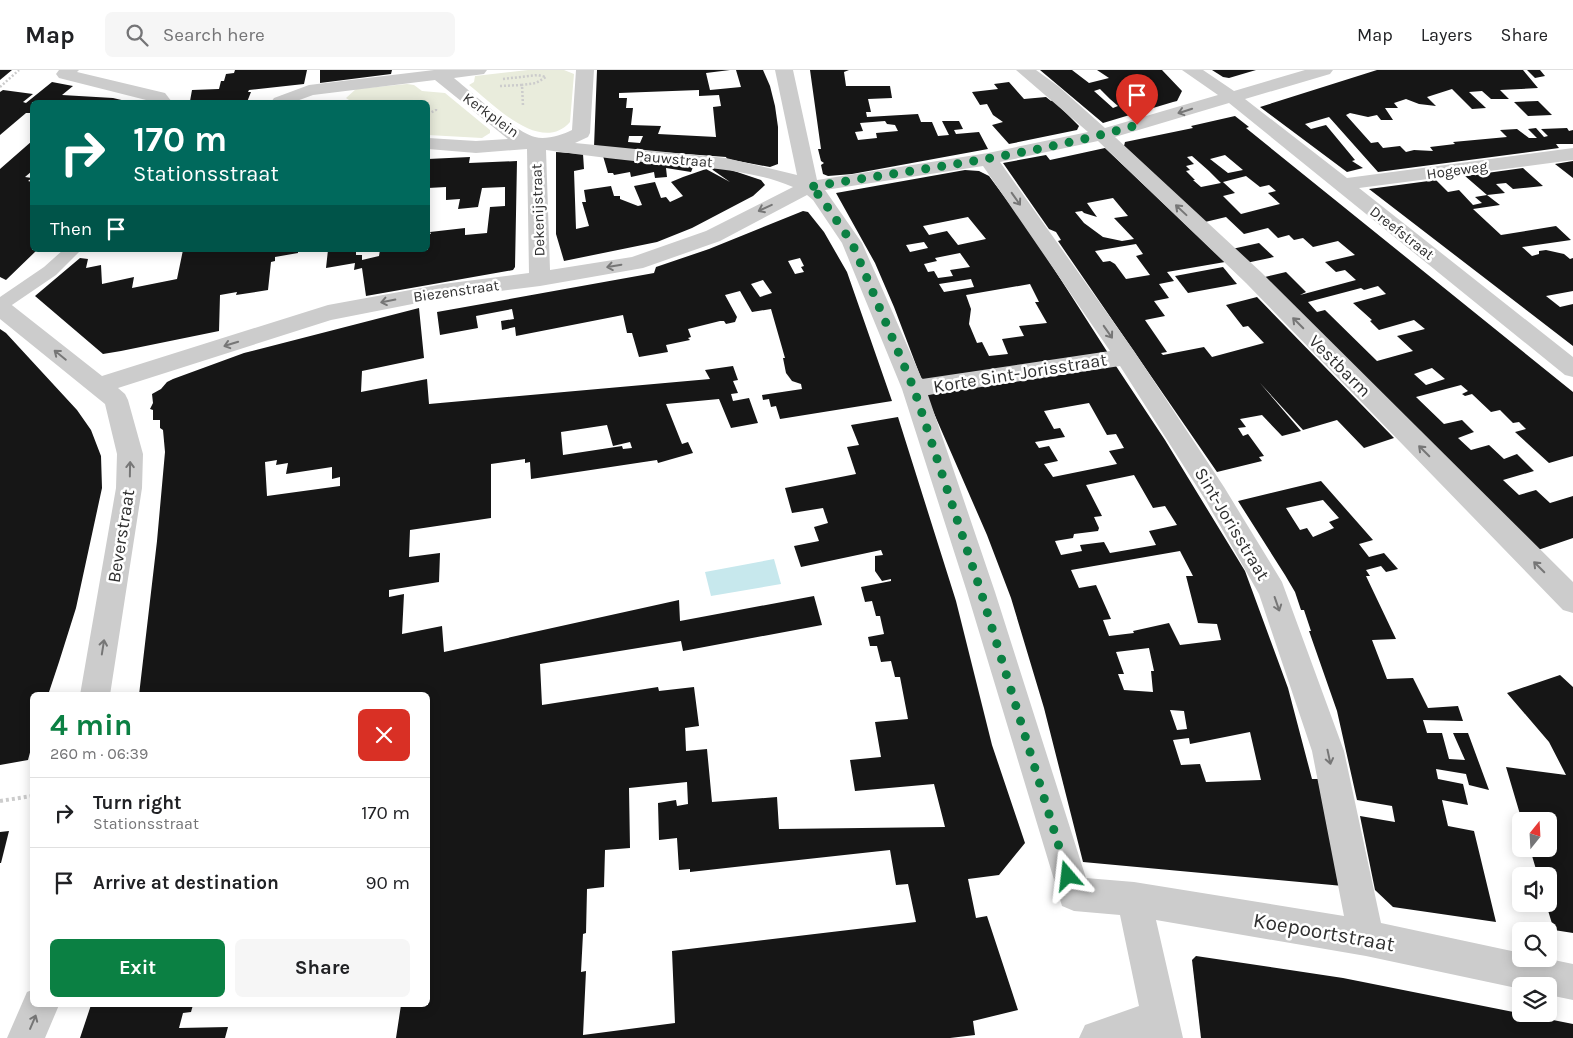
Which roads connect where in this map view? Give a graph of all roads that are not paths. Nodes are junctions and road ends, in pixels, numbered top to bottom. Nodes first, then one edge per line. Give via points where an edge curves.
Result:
1 (70, 70) edge
2 (315, 70) edge
3 (478, 70) edge
4 (584, 70) edge
5 (784, 70) edge
6 (1025, 70) edge
7 (1191, 70) edge
8 (1324, 70) edge
9 (439, 75) junction
10 (310, 90) junction
11 (1232, 97) junction
12 (161, 100) edge
13 (285, 100) edge
14 (326, 100) edge
15 (1102, 135) junction
16 (535, 143) junction
17 (430, 144) edge
18 (1573, 154) edge
19 (988, 159) junction
20 (1341, 185) junction
21 (809, 187) junction
22 (70, 252) edge
23 (540, 279) junction
24 (0, 306) edge
25 (1126, 357) junction
26 (1573, 369) edge
27 (98, 386) junction
28 (914, 389) junction
29 (1573, 601) edge
30 (95, 692) edge
31 (1134, 899) junction
32 (1366, 938) junction
33 (1573, 982) edge
34 (39, 1007) edge
35 (1162, 1028) edge
36 (26, 1038) edge
37 (1098, 1038) edge

1 - 12 street via 65,74
2 - 10 street
3 - 9 street, Kerkplein
4 - 16 street, Kerkplein via 582,133 567,140
5 - 21 street
6 - 15 street, Vestbarm
7 - 11 street, Dreefstraat
8 - 11 street
9 - 10 street, Kerkplein
9 - 16 street, Kerkplein via 514,135
10 - 13 street, Kerkplein
10 - 14 street
11 -> 15 street
11 - 20 street, Dreefstraat
15 - 19 street
29 -> 15 street, Vestbarm via 1254,278
16 - 17 street, Kerkplein via 476,147
16 - 21 street, Pauwstraat via 726,164 788,178
16 - 23 street, Dekenijstraat
18 - 20 street, Hogeweg
19 - 21 street
19 -> 25 street, Sint-Jorisstraat
20 - 26 street, Dreefstraat
21 -> 23 street, Biezenstraat via 705,239 635,263
21 - 28 street via 820,196 852,243
22 - 24 lane via 43,277
23 -> 27 street, Biezenstraat via 443,291 328,313
27 -> 24 street, Beverstraat
25 - 28 street, Korte Sint-Jorisstraat
25 -> 32 street, Sint-Jorisstraat via 1215,494 1272,591 1328,751
30 -> 27 street, Beverstraat via 130,480 130,454 116,400
28 - 31 street, Koepoortstraat via 981,592 1074,894
31 - 32 street, Koepoortstraat
31 - 35 street
32 - 33 street, Koepoortstraat
36 -> 34 street
35 - 37 street

